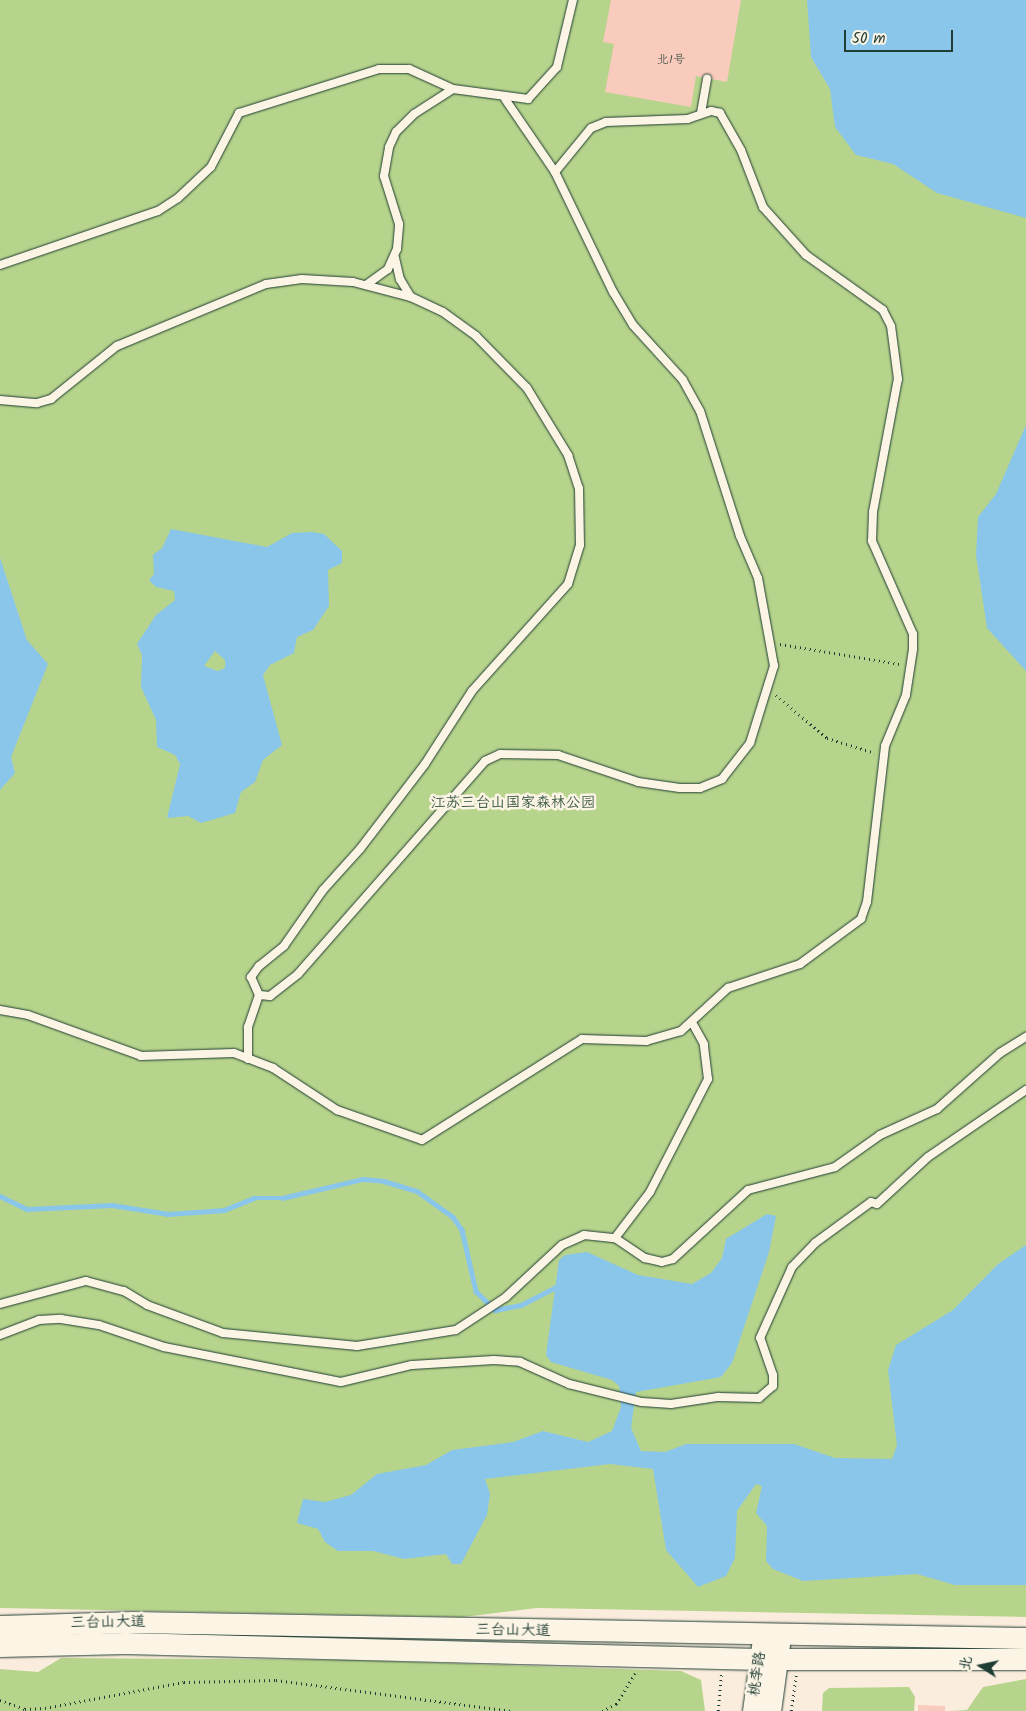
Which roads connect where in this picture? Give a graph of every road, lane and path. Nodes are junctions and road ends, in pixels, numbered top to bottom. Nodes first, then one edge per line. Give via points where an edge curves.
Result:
1 (573, 0) edge
2 (707, 79) dead end
3 (453, 89) junction
4 (506, 99) junction
5 (701, 113) junction
6 (555, 172) junction
7 (395, 256) junction
8 (0, 265) edge
9 (366, 285) junction
10 (411, 297) junction
11 (0, 400) edge
12 (771, 642) junction
13 (911, 665) junction
14 (769, 691) junction
15 (883, 756) junction
16 (259, 995) junction
17 (0, 1010) edge
18 (692, 1022) junction
19 (1026, 1038) edge
20 (248, 1059) junction
21 (1026, 1090) edge
22 (615, 1238) junction
23 (0, 1304) edge
24 (0, 1334) edge
25 (0, 1626) edge
26 (772, 1637) junction
27 (1026, 1638) edge
28 (0, 1646) edge
29 (646, 1656) junction
30 (769, 1658) junction
31 (1026, 1659) edge
32 (0, 1700) edge
33 (512, 1711) edge
34 (602, 1711) edge
35 (753, 1711) edge
36 (770, 1711) edge

1 - 4 lane via 557,67 528,99
2 - 5 lane
3 - 4 lane
3 - 7 lane via 414,114 396,132 389,147 384,176 399,224
3 - 8 lane via 409,69 379,69 239,113 211,167 171,202
4 - 6 lane
5 - 6 lane via 688,119 606,122 591,128
5 - 13 lane via 720,113 742,150 762,207 806,255 883,310 891,326 898,379 873,512 872,541 913,634
6 - 12 lane via 613,292 633,325 683,380 700,411 740,536 758,578
7 - 9 lane via 380,276
7 - 10 lane via 400,279
9 - 10 lane
9 - 11 lane via 302,279 266,284 117,346 51,399 37,403
10 - 16 lane via 443,312 476,336 527,388 568,455 579,488 580,545 575,568 568,584 472,691 425,764 284,946 259,966 251,977
12 - 13 path
12 - 14 lane via 774,666
13 - 15 lane via 906,695
14 - 15 path via 787,701 827,738
14 - 16 lane via 740,762 722,779 700,788 638,782 558,755 500,754 485,760 298,974 270,996
15 - 18 lane via 867,902 861,919 846,935 800,964 728,988
16 - 20 lane via 248,1027
17 - 20 lane via 28,1015 141,1056 234,1054
18 - 20 lane via 666,1038 582,1039 422,1140 337,1110 300,1084
18 - 22 lane via 704,1044 708,1078 650,1192
19 - 22 lane via 1000,1053 937,1109 880,1135 835,1167 748,1190 673,1259 662,1262 645,1258
21 - 24 lane via 928,1157 877,1204 871,1202 815,1243 792,1267 760,1338 773,1375 768,1394 671,1404 638,1401 618,1398 512,1361 412,1365 341,1382 164,1347 90,1323 39,1320
22 - 23 lane via 584,1236 562,1245 493,1307 456,1330 358,1346 223,1333 102,1282 67,1285 53,1292
25 - 26 main road, 三台山大道 via 132,1622
26 - 27 main road, 三台山大道
26 - 30 main road, 桃李路
28 - 29 main road, 三台山大道 via 125,1643
29 - 30 main road, 三台山大道
29 - 34 path via 616,1704
30 - 31 main road, 三台山大道
30 - 35 main road, 桃李路
30 - 36 main road, 桃李路
32 - 33 path via 25,1709 45,1708 184,1682 276,1680

